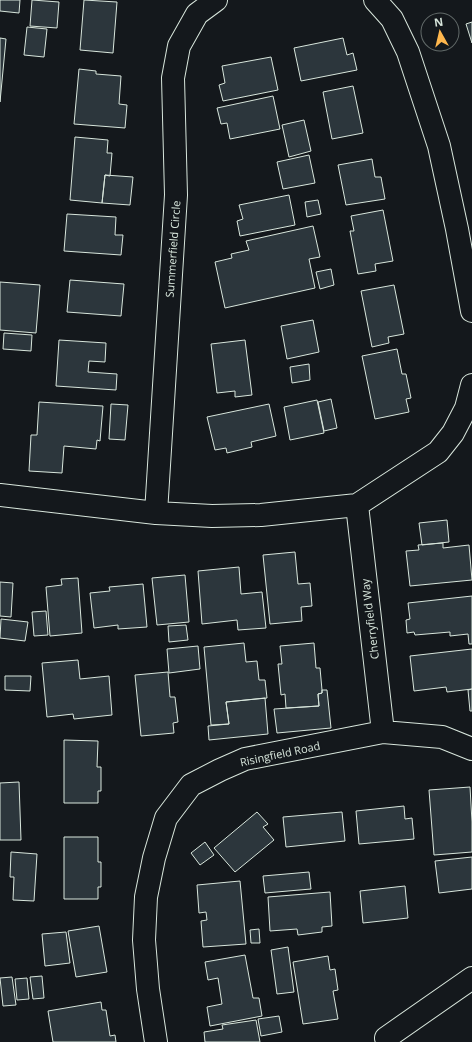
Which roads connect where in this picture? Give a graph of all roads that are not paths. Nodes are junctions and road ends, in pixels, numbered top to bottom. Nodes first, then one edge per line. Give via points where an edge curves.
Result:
1 (216, 0) edge
2 (376, 0) edge
3 (472, 311) edge
4 (472, 385) edge
5 (0, 496) edge
6 (357, 505) junction
7 (156, 513) junction
8 (383, 732) junction
9 (472, 749) edge
10 (472, 978) edge
11 (386, 1038) dead end
12 (156, 1042) edge

1 - 7 street, Summerfield Circle via 197,14 180,46 173,78 176,195
2 - 3 street via 392,19 408,52 439,146
4 - 6 street via 466,408 453,433 438,452
5 - 7 street
6 - 7 street via 261,515
6 - 8 street, Cherryfield Way
8 - 9 street, Risingfield Road via 442,736
8 - 12 street, Risingfield Road via 245,759 191,785 166,818 146,897 144,940 146,975
10 - 11 street

